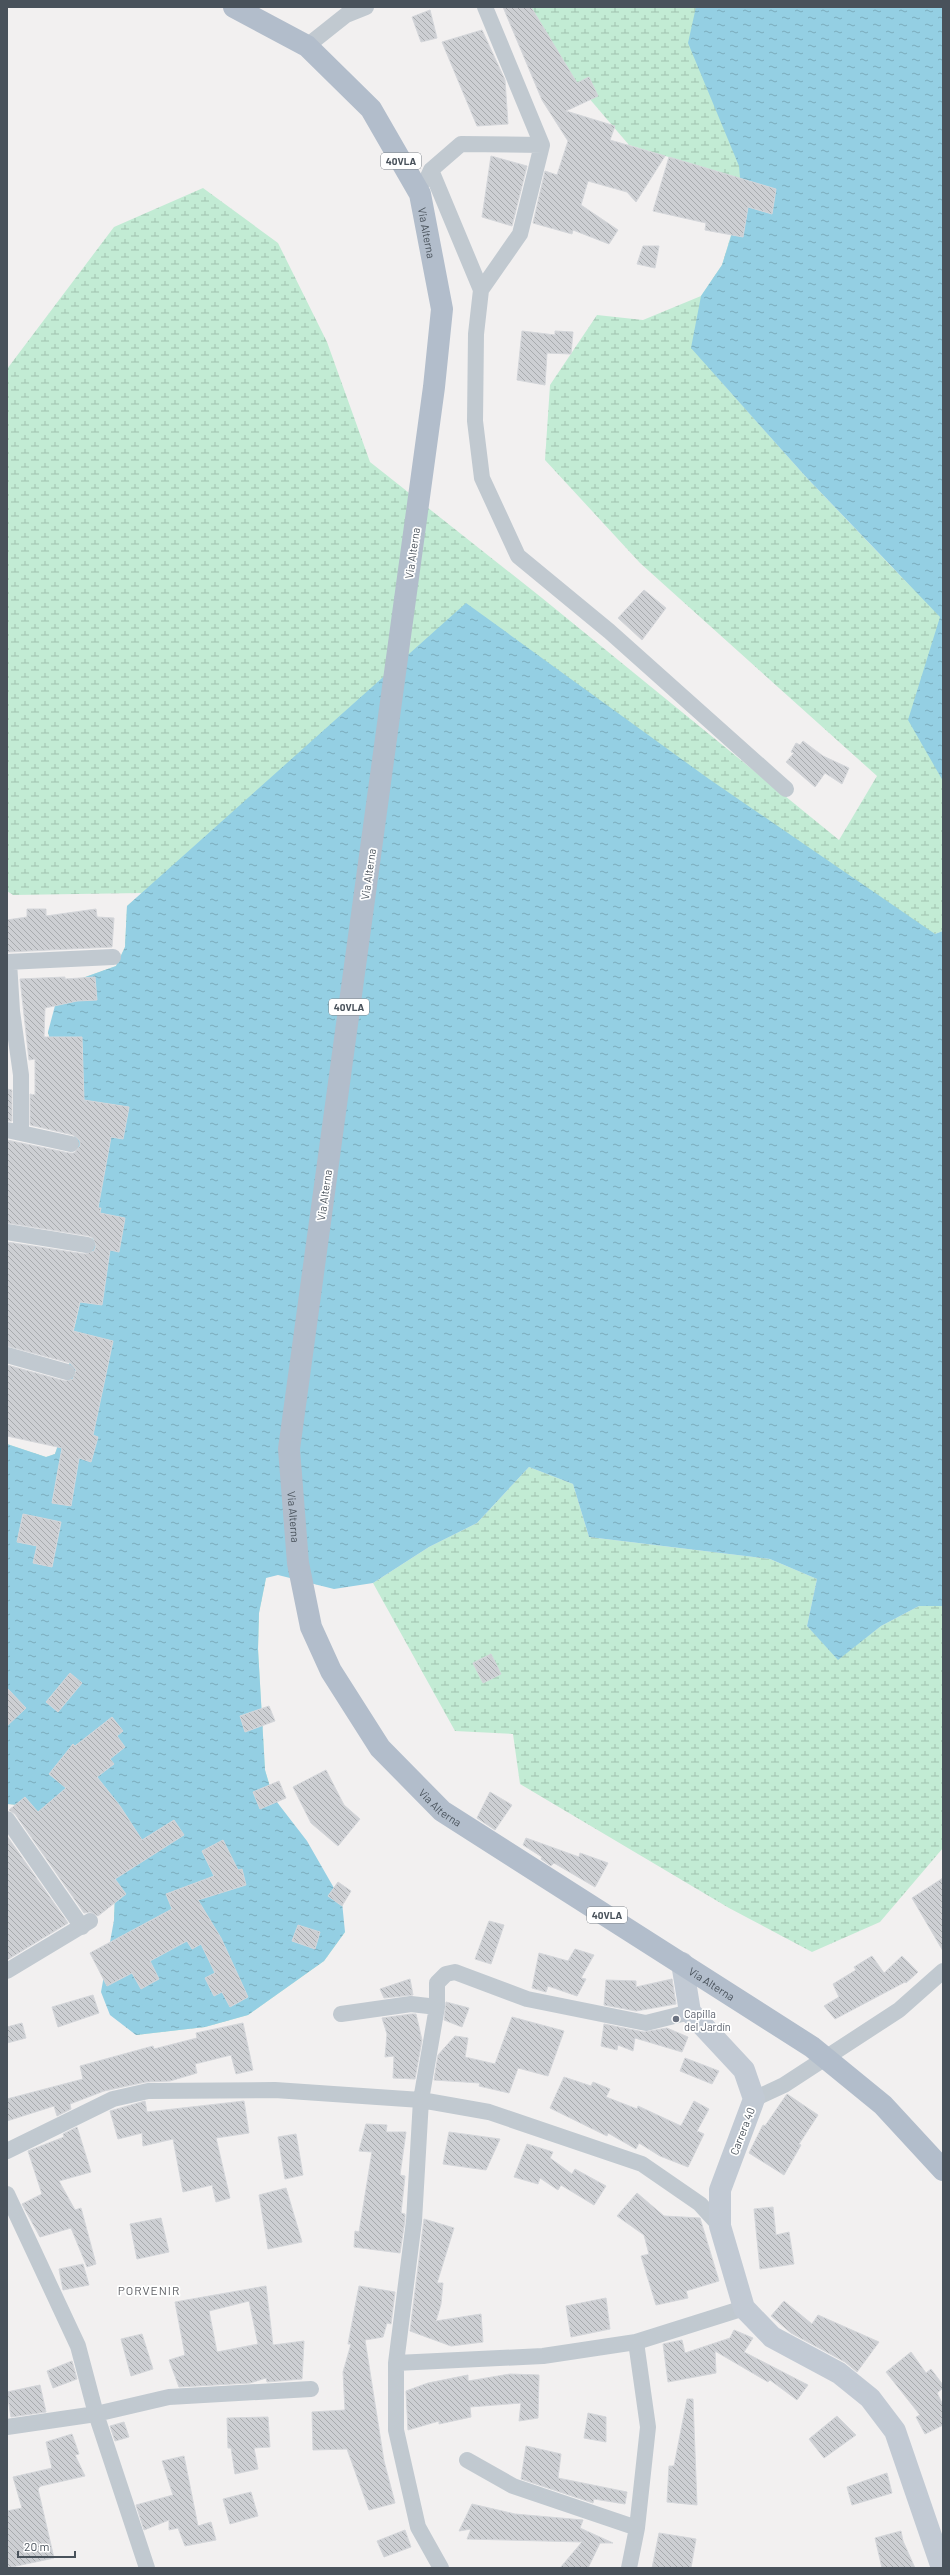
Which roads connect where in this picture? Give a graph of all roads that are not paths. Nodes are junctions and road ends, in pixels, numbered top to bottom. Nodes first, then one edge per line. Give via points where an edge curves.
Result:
1 (234, 7) edge
2 (366, 7) edge
3 (485, 7) edge
4 (308, 46) junction
5 (542, 145) junction
6 (431, 170) junction
7 (420, 194) junction
8 (481, 290) junction
9 (786, 789) dead end
10 (114, 956) dead end
11 (8, 962) edge
12 (14, 1131) edge
13 (71, 1144) dead end
14 (7, 1232) edge
15 (87, 1245) dead end
16 (7, 1356) edge
17 (67, 1372) dead end
18 (7, 1819) edge
19 (682, 1963) junction
20 (7, 1971) edge
21 (943, 1971) edge
22 (437, 2007) junction
23 (690, 2012) junction
24 (341, 2014) dead end
25 (754, 2099) junction
26 (421, 2100) junction
27 (7, 2151) edge
28 (943, 2170) edge
29 (7, 2194) edge
30 (720, 2226) junction
31 (744, 2308) junction
32 (636, 2342) junction
33 (396, 2363) junction
34 (311, 2389) dead end
35 (96, 2414) junction
36 (7, 2427) edge
37 (467, 2460) dead end
38 (637, 2528) junction
39 (147, 2568) edge
40 (441, 2568) edge
41 (629, 2568) edge
42 (942, 2568) edge

1 - 4 main road, Via Alterna / 40VLA
2 - 4 street via 346,15
3 - 5 street
4 - 7 main road, Via Alterna / 40VLA via 372,109
5 - 6 street via 461,144
5 - 8 street via 520,234
6 - 7 street
6 - 8 street
7 - 19 main road, Via Alterna / 40VLA via 442,308 434,386 289,1449 298,1563 311,1627 331,1671 380,1748 442,1811
8 - 9 street via 476,334 475,421 482,478 518,556 609,631
10 - 11 street
11 - 12 street via 21,1075
12 - 13 street
14 - 15 street
16 - 17 street
18 - 20 street via 86,1924
19 - 23 main road
19 - 28 main road, Via Alterna / 40VLA via 812,2047 883,2105
21 - 25 street via 899,2010 784,2085
22 - 23 street via 437,1983 446,1974 455,1972 527,1999 646,2023
22 - 24 street via 411,2004
22 - 26 street
23 - 25 main road, Carrera 40 via 744,2070
25 - 30 main road, Carrera 40 via 720,2190
26 - 27 street via 275,2090 148,2091 113,2099
26 - 30 street via 489,2112 642,2164 700,2204
26 - 33 street via 414,2221
29 - 35 street via 78,2346
30 - 31 main road, Carrera 40
31 - 32 street
31 - 42 main road via 772,2337 844,2377 870,2398 895,2431
32 - 33 street via 543,2356
32 - 38 street via 648,2427
33 - 40 street via 396,2430 418,2527
34 - 35 street via 169,2397
35 - 36 street
35 - 39 street
37 - 38 street via 513,2486
38 - 41 street

